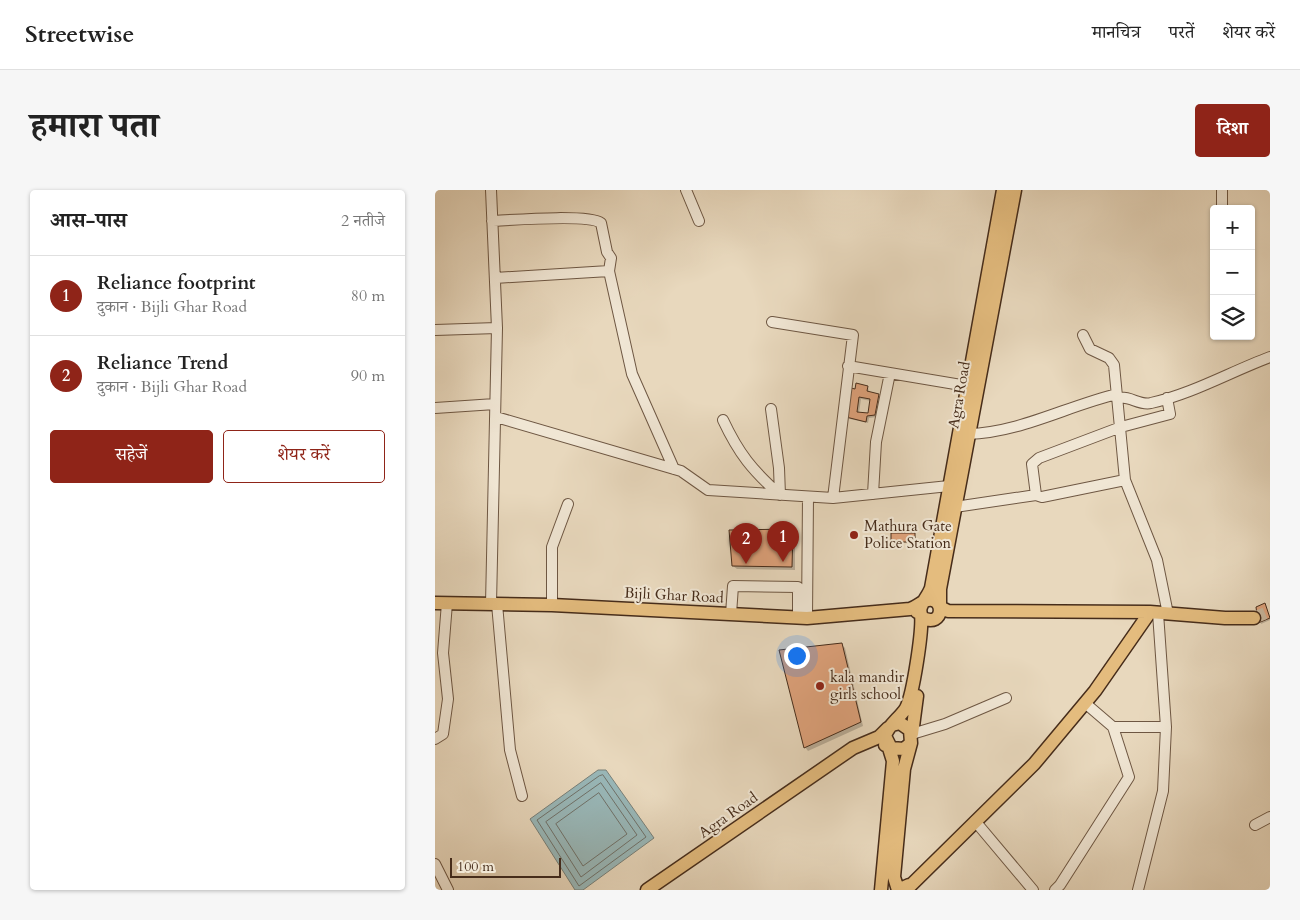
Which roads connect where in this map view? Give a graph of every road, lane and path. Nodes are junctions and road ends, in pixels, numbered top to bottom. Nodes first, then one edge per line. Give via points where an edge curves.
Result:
1 (491, 190) edge
2 (687, 190) edge
3 (1003, 190) edge
4 (1015, 190) edge
5 (1222, 190) edge
6 (1222, 205) edge
7 (492, 220) junction
8 (699, 220) dead end
9 (609, 271) junction
10 (495, 278) junction
11 (772, 322) dead end
12 (497, 328) junction
13 (435, 330) edge
14 (1083, 335) dead end
15 (1270, 357) edge
16 (848, 366) junction
17 (890, 373) junction
18 (971, 386) junction
19 (1117, 396) junction
20 (1167, 398) junction
21 (495, 404) junction
22 (435, 408) edge
23 (771, 409) dead end
24 (496, 416) junction
25 (723, 420) dead end
26 (1121, 428) junction
27 (968, 434) junction
28 (674, 469) junction
29 (1125, 480) junction
30 (949, 486) junction
31 (873, 494) junction
32 (779, 495) junction
33 (1035, 496) junction
34 (807, 497) junction
35 (833, 498) junction
36 (568, 504) dead end
37 (955, 507) junction
38 (441, 603) edge
39 (494, 604) junction
40 (552, 605) junction
41 (918, 609) junction
42 (940, 613) junction
43 (1159, 613) junction
44 (731, 614) junction
45 (802, 617) junction
46 (1254, 618) tunnel mouth
47 (443, 653) junction
48 (435, 664) edge
49 (1006, 698) dead end
50 (1085, 703) junction
51 (890, 727) junction
52 (1113, 727) junction
53 (1166, 727) junction
54 (435, 739) edge
55 (911, 739) junction
56 (888, 745) junction
57 (827, 768) junction
58 (521, 796) dead end
59 (1270, 817) edge
60 (975, 821) junction
61 (1255, 825) dead end
62 (435, 864) edge
63 (903, 889) edge
64 (448, 890) edge
65 (647, 890) edge
66 (882, 890) edge
67 (1033, 890) edge
68 (1055, 890) edge
69 (1138, 890) edge

1 - 7 street
2 - 8 street
3 - 18 main road, Agra Road
4 - 18 main road, Agra Road
5 - 6 street
7 - 9 street via 597,220 604,231 611,258
7 - 10 street
9 - 10 street
9 - 28 street via 632,374
10 - 12 street
11 - 16 street via 853,335
12 - 13 street
12 - 21 street
14 - 19 street via 1091,349 1115,365
15 - 20 street via 1187,393
16 - 17 street
16 - 35 street
17 - 18 street
17 - 31 street via 876,442
18 - 27 main road, Agra Road
18 - 30 main road, Agra Road
19 - 20 street via 1148,404
19 - 26 street
19 - 27 street via 1093,400 993,434
20 - 26 street via 1170,414
21 - 22 street
21 - 24 street
23 - 32 street via 779,468
24 - 28 street
24 - 39 street
25 - 32 street via 742,456
26 - 29 street
26 - 33 street via 1039,458 1032,464
27 - 37 main road, Agra Road
28 - 32 street via 708,490
29 - 33 street
29 - 43 street via 1157,560
30 - 31 street
30 - 41 main road, Agra Road via 931,588
31 - 35 street
32 - 34 street
33 - 37 street
34 - 35 street
34 - 45 street
36 - 40 street via 552,547
37 - 42 main road, Agra Road via 940,589
38 - 39 main road, Bijli Ghar Road
38 - 47 street
39 - 40 main road, Bijli Ghar Road
39 - 58 street via 510,750
40 - 44 main road, Bijli Ghar Road
41 - 42 main road via 926,620
41 - 42 main road via 932,600
41 - 45 main road, Bijli Ghar Road
41 - 51 main road, Agra Road via 922,629 908,705
42 - 43 main road
42 - 55 main road, Agra Road via 929,633 912,718
43 - 46 main road
43 - 50 main road
43 - 53 street
44 - 45 main road, Bijli Ghar Road
44 - 45 street via 733,586 798,586
47 - 48 street via 439,663
47 - 54 street via 448,699 443,734
49 - 55 street
50 - 52 street
50 - 60 main road via 1034,764
51 - 55 main road via 904,725
51 - 56 main road via 885,736
51 - 57 main road, Agra Road via 879,737 853,748
52 - 53 street
52 - 68 street via 1129,777
53 - 69 street via 1163,791
55 - 56 main road via 900,750
55 - 63 main road, Agra Road via 904,769 894,877
56 - 57 main road, Agra Road via 874,747
56 - 66 main road via 893,761
57 - 65 main road, Agra Road
59 - 61 street
60 - 63 main road
60 - 67 street
62 - 64 street
63 - 66 main road

